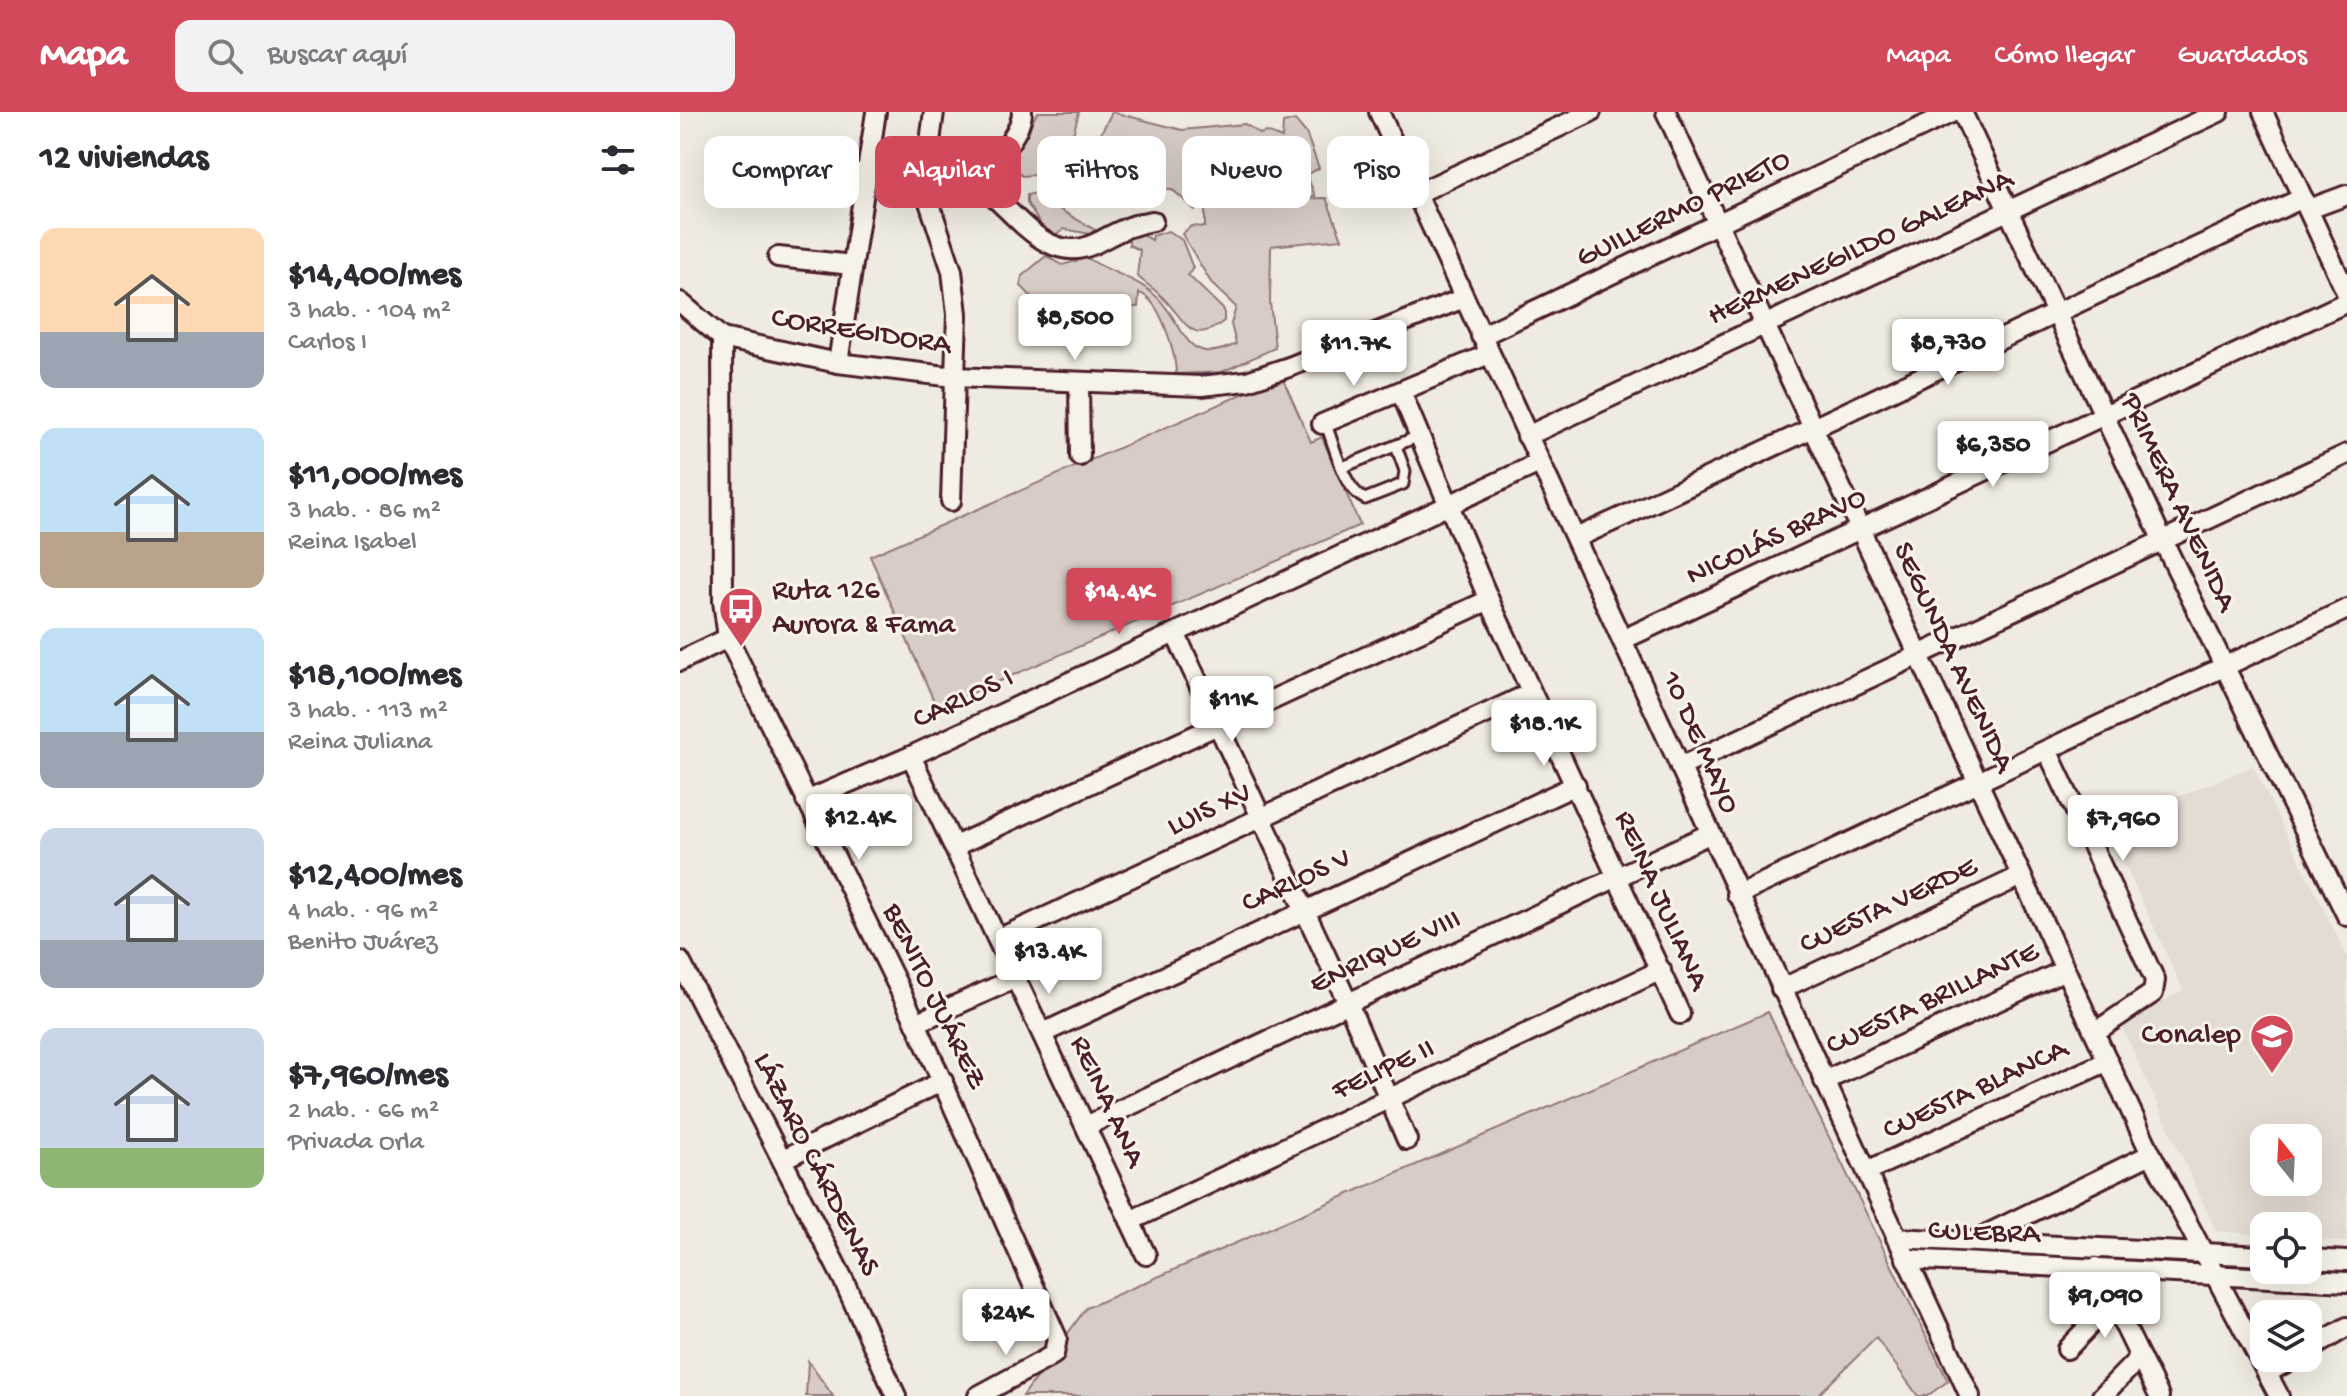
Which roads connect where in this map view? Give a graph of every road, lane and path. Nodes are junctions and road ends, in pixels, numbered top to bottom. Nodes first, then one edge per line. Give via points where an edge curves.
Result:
1 (876, 112) edge
2 (934, 112) edge
3 (1022, 112) edge
4 (1379, 112) edge
5 (1591, 112) edge
6 (1666, 112) edge
7 (1953, 112) edge
8 (1962, 112) edge
9 (2219, 112) edge
10 (2267, 113) edge
11 (1391, 136) edge
12 (859, 173) edge
13 (866, 174) junction
14 (1429, 188) edge
15 (2347, 195) edge
16 (2306, 203) junction
17 (1425, 208) edge
18 (2009, 209) junction
19 (1153, 221) dead end
20 (1719, 224) junction
21 (778, 257) dead end
22 (852, 265) junction
23 (2347, 294) edge
24 (1464, 298) junction
25 (680, 302) edge
26 (2347, 302) edge
27 (2056, 311) junction
28 (1767, 323) junction
29 (1481, 336) junction
30 (722, 338) junction
31 (1489, 354) junction
32 (838, 363) junction
33 (954, 377) junction
34 (1079, 384) junction
35 (1401, 392) junction
36 (2103, 413) junction
37 (1324, 423) joint
38 (1816, 428) junction
39 (1419, 436) junction
40 (1527, 436) junction
41 (1396, 446) junction
42 (2347, 454) edge
43 (1080, 456) dead end
44 (1539, 463) junction
45 (1343, 467) junction
46 (951, 501) dead end
47 (1448, 505) junction
48 (1861, 530) junction
49 (1576, 538) junction
50 (2163, 541) junction
51 (1489, 600) junction
52 (2347, 609) edge
53 (1175, 633) junction
54 (728, 638) junction
55 (1622, 640) junction
56 (1918, 655) junction
57 (680, 661) edge
58 (2223, 667) junction
59 (1531, 693) junction
60 (1218, 727) junction
61 (2047, 750) junction
62 (911, 756) junction
63 (1680, 767) junction
64 (1979, 782) junction
65 (1576, 785) junction
66 (806, 801) junction
67 (1261, 819) junction
68 (1709, 834) junction
69 (955, 846) junction
70 (2021, 876) junction
71 (1620, 877) junction
72 (1737, 895) junction
73 (1303, 909) junction
74 (2347, 916) edge
75 (998, 939) junction
76 (680, 961) edge
77 (1661, 970) junction
78 (2065, 970) junction
79 (1016, 978) junction
80 (1781, 989) junction
81 (1347, 1001) junction
82 (1680, 1014) dead end
83 (916, 1023) junction
84 (2095, 1032) junction
85 (1043, 1033) junction
86 (2108, 1061) junction
87 (943, 1081) junction
88 (1824, 1081) junction
89 (1390, 1099) junction
90 (1086, 1126) junction
91 (1407, 1140) dead end
92 (2151, 1154) junction
93 (783, 1159) junction
94 (1867, 1171) junction
95 (1130, 1221) junction
96 (1896, 1238) junction
97 (1973, 1241) junction
98 (2203, 1253) junction
99 (1146, 1255) dead end
100 (2250, 1255) edge
101 (1906, 1259) junction
102 (2322, 1260) edge
103 (2347, 1261) edge
104 (2096, 1267) junction
105 (2216, 1275) junction
106 (2347, 1282) edge
107 (2113, 1301) junction
108 (2347, 1327) edge
109 (2322, 1342) edge
110 (2067, 1349) dead end
111 (2139, 1358) junction
112 (2267, 1373) joint
113 (896, 1396) edge
114 (978, 1396) edge
115 (1970, 1396) edge
116 (2102, 1396) edge
117 (2159, 1396) edge
118 (2279, 1396) edge

1 - 13 street
2 - 33 street via 924,187 956,290
3 - 19 street via 1020,128 989,187 1044,241 1067,252 1080,250 1133,224
4 - 11 street, 10 DE MAYO
5 - 14 street
6 - 20 street, SEGUNDA AVENIDA
7 - 20 street, GUILLERMO PRIETO
8 - 18 street, PRIMERA AVENIDA
9 - 18 street, HERMENEGILDO GALEANA
10 - 16 street
12 - 13 street
13 - 22 street
15 - 16 street
16 - 23 street
16 - 27 street
17 - 24 street, 10 DE MAYO
18 - 27 street, PRIMERA AVENIDA
18 - 28 street, HERMENEGILDO GALEANA
20 - 28 street, SEGUNDA AVENIDA
20 - 29 street, GUILLERMO PRIETO
21 - 22 street
22 - 32 street
24 - 29 street, 10 DE MAYO
24 - 34 street, CORREGIDORA via 1247,381 1201,386
25 - 30 street, CORREGIDORA
26 - 36 street, NICOLÁS BRAVO
27 - 36 street, PRIMERA AVENIDA
27 - 38 street
28 - 38 street, SEGUNDA AVENIDA
28 - 40 street, HERMENEGILDO GALEANA
29 - 31 street, 10 DE MAYO
30 - 32 street, CORREGIDORA
30 - 54 street, BENITO JUÁREZ via 723,601
31 - 35 street
31 - 40 street, 10 DE MAYO
32 - 33 street, CORREGIDORA
33 - 34 street, CORREGIDORA
33 - 46 street
34 - 43 street
35 - 37 street
35 - 39 street, REINA JULIANA
36 - 48 street, NICOLÁS BRAVO
36 - 50 street, PRIMERA AVENIDA
37 - 45 lane
38 - 48 street, SEGUNDA AVENIDA
38 - 49 street
39 - 41 lane
39 - 47 street, REINA JULIANA
40 - 44 street, 10 DE MAYO
41 - 45 lane
41 - 45 lane via 1406,478 1396,489 1359,497
42 - 50 street
44 - 47 street, CARLOS I
44 - 49 street, 10 DE MAYO
47 - 51 street, REINA JULIANA
47 - 53 street, CARLOS I
48 - 55 street, NICOLÁS BRAVO
48 - 56 street, SEGUNDA AVENIDA
49 - 55 street, 10 DE MAYO
50 - 56 street
50 - 58 street, PRIMERA AVENIDA
51 - 59 street, REINA JULIANA
51 - 60 street
52 - 58 street
53 - 60 street
53 - 62 street, CARLOS I
54 - 57 street
54 - 66 street, BENITO JUÁREZ
55 - 63 street, 10 DE MAYO
56 - 63 street
56 - 64 street, SEGUNDA AVENIDA
58 - 61 street
58 - 74 street, PRIMERA AVENIDA
59 - 65 street, REINA JULIANA
59 - 67 street, LUIS XV
60 - 67 street
60 - 69 street
61 - 64 street
61 - 84 street via 2155,980 2153,993
62 - 66 street, CARLOS I
62 - 69 street, REINA ANA
63 - 68 street, 10 DE MAYO
64 - 70 street, SEGUNDA AVENIDA
64 - 72 street
65 - 71 street, REINA JULIANA
65 - 73 street, CARLOS V
66 - 83 street, BENITO JUÁREZ
67 - 73 street
67 - 75 street, LUIS XV
68 - 71 street, ENRIQUE VIII
68 - 72 street, 10 DE MAYO
69 - 75 street, REINA ANA
70 - 78 street, SEGUNDA AVENIDA
70 - 80 street, CUESTA VERDE
71 - 77 street, REINA JULIANA
71 - 81 street, ENRIQUE VIII
72 - 80 street, 10 DE MAYO
73 - 81 street
73 - 85 street, CARLOS V
75 - 79 street, REINA ANA
76 - 93 street, LÁZARO CÁRDENAS
77 - 82 street, REINA JULIANA
77 - 89 street, FELIPE II
78 - 84 street, SEGUNDA AVENIDA
78 - 88 street, CUESTA BRILLANTE
79 - 83 street
79 - 85 street, REINA ANA
80 - 88 street, 10 DE MAYO
81 - 89 street
81 - 90 street, ENRIQUE VIII
83 - 87 street, BENITO JUÁREZ
84 - 86 street, SEGUNDA AVENIDA
85 - 90 street, REINA ANA
86 - 92 street, SEGUNDA AVENIDA
86 - 94 street, CUESTA BLANCA
87 - 93 street
87 - 114 street, BENITO JUÁREZ via 1057,1338 1054,1354
88 - 94 street, 10 DE MAYO
89 - 91 street
89 - 95 street, FELIPE II
90 - 95 street, REINA ANA
92 - 97 street
92 - 98 street, SEGUNDA AVENIDA
93 - 113 street, LÁZARO CÁRDENAS
94 - 96 street, 10 DE MAYO
95 - 99 street, REINA ANA
96 - 97 street, CULEBRA
96 - 101 street, 10 DE MAYO
97 - 98 street, CULEBRA
98 - 100 street, CULEBRA
98 - 105 street, SEGUNDA AVENIDA
101 - 104 street, CULEBRA
101 - 115 street, 10 DE MAYO
102 - 103 street
104 - 105 street, CULEBRA
104 - 107 street
105 - 106 street, CULEBRA
105 - 112 street, SEGUNDA AVENIDA
107 - 110 street
107 - 111 street
108 - 109 street
111 - 116 street
111 - 117 street
112 - 118 street, SEGUNDA AVENIDA

